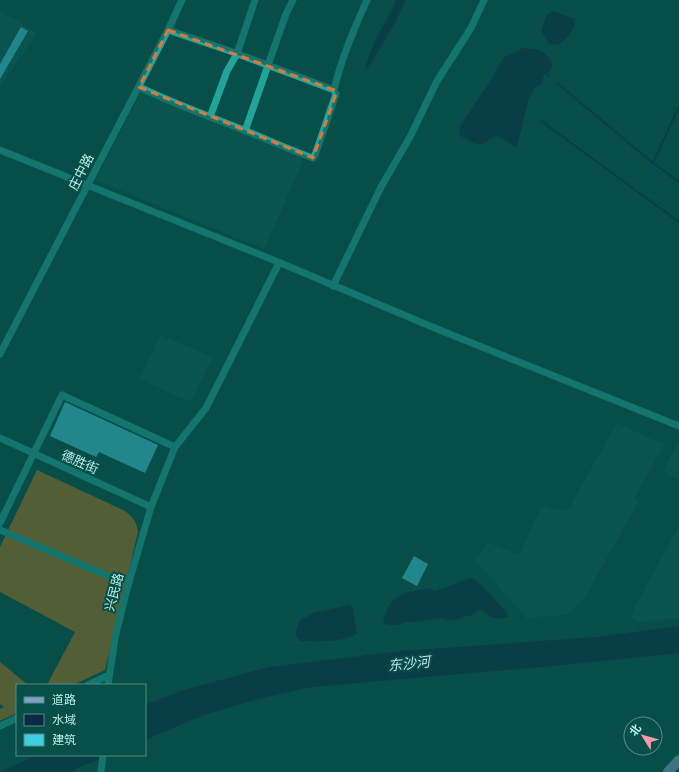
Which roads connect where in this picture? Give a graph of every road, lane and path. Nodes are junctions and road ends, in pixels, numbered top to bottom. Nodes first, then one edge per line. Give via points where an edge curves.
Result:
1 (182, 0) edge
2 (255, 0) edge
3 (293, 0) edge
4 (367, 0) edge
5 (484, 0) edge
6 (168, 30) junction
7 (237, 54) junction
8 (268, 66) junction
9 (139, 87) junction
10 (334, 90) junction
11 (210, 117) junction
12 (245, 131) junction
13 (0, 150) edge
14 (88, 185) junction
15 (279, 263) junction
16 (333, 286) junction
17 (0, 354) edge
18 (679, 426) edge
19 (0, 438) edge
20 (175, 447) junction
21 (34, 454) junction
22 (151, 507) junction
23 (0, 523) edge
24 (0, 530) edge
25 (130, 580) junction
26 (109, 675) junction
27 (90, 684) edge
28 (108, 684) edge
29 (16, 718) edge
30 (0, 726) edge
31 (103, 756) edge
32 (679, 760) edge
33 (102, 772) edge
34 (668, 772) edge

1 - 6 street, 庄中路
2 - 7 street
3 - 8 street
4 - 10 street via 347,47
5 - 16 street via 471,28 437,81 410,137 381,187
6 - 7 street
6 - 9 street, 庄中路
7 - 8 street
7 - 11 street via 227,71
8 - 10 street
8 - 12 street
9 - 11 street
9 - 14 street, 庄中路
10 - 12 street via 336,94 313,158
11 - 12 street
13 - 14 street
14 - 15 street
14 - 17 street, 庄中路
15 - 16 street
15 - 20 street, 兴民路 via 206,408
16 - 18 street
19 - 21 street, 德胜街
20 - 21 street via 62,395
20 - 22 street, 兴民路
21 - 22 street, 德胜街
21 - 23 street
22 - 25 street, 兴民路
24 - 25 street via 113,578
25 - 26 street, 兴民路 via 115,638
26 - 27 street
26 - 28 street, 兴民路
29 - 30 street
31 - 33 street
32 - 34 main road

